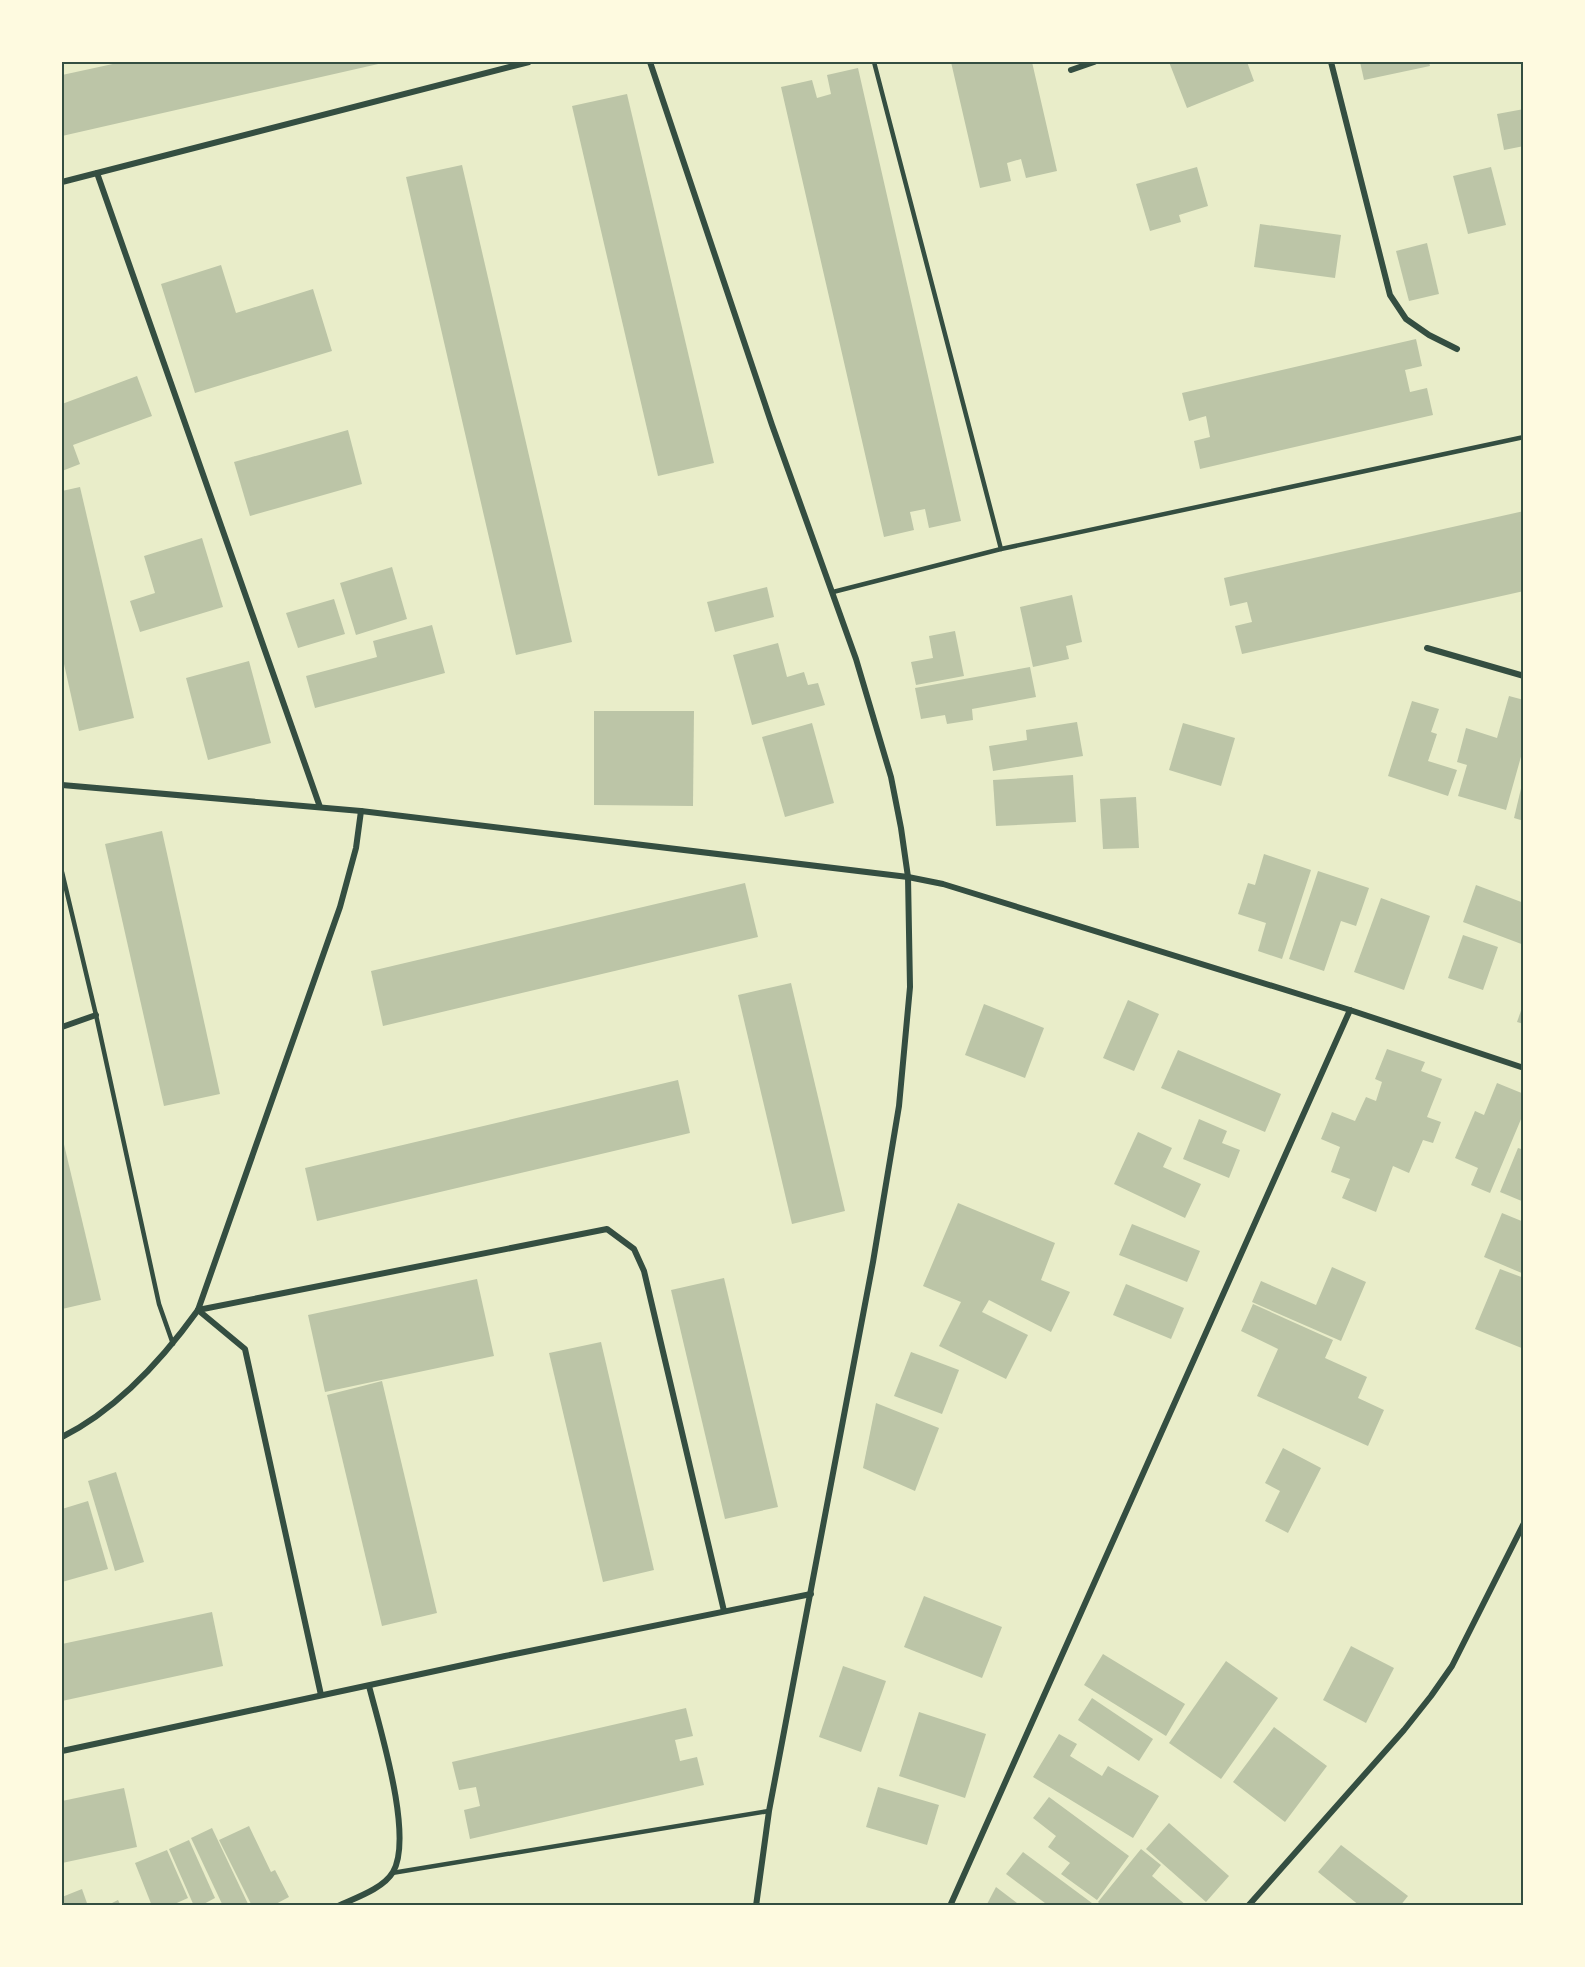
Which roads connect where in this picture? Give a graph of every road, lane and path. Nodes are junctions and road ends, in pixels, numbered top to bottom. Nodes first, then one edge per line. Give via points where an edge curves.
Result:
1 (529, 62) edge
2 (650, 62) edge
3 (874, 62) edge
4 (1094, 62) edge
5 (1331, 62) edge
6 (1071, 70) dead end
7 (97, 173) junction
8 (62, 182) edge
9 (1457, 349) dead end
10 (1524, 437) edge
11 (1001, 549) junction
12 (833, 592) junction
13 (1427, 648) dead end
14 (1524, 676) edge
15 (62, 785) edge
16 (320, 807) junction
17 (361, 811) junction
18 (62, 872) edge
19 (908, 877) junction
20 (1350, 1010) junction
21 (96, 1016) junction
22 (62, 1027) edge
23 (1524, 1068) edge
24 (198, 1310) junction
25 (173, 1344) junction
26 (62, 1437) edge
27 (1524, 1523) edge
28 (811, 1594) junction
29 (724, 1611) junction
30 (369, 1686) junction
31 (321, 1695) junction
32 (62, 1751) edge
33 (770, 1811) junction
34 (392, 1873) junction
35 (338, 1905) edge
36 (756, 1905) edge
37 (950, 1905) edge
38 (1248, 1905) edge

1 - 7 street
2 - 12 street via 772,425
3 - 11 lane
4 - 6 street
5 - 9 street via 1390,296 1406,319
7 - 8 street
7 - 16 street
10 - 11 lane
11 - 12 lane
12 - 19 street via 891,777
13 - 14 street
15 - 16 street
16 - 17 street
17 - 19 street
17 - 24 street via 356,848 340,907
18 - 21 lane
19 - 20 street via 943,884
19 - 28 street via 910,987 899,1106
20 - 23 street
20 - 37 street
21 - 22 street
21 - 25 lane via 159,1304
24 - 25 street
24 - 29 street via 608,1229 634,1249 644,1271
24 - 31 street via 245,1348
25 - 26 street via 124,1394
27 - 38 street via 1452,1666 1431,1696
28 - 29 street
28 - 33 street
29 - 30 street
30 - 31 street
30 - 34 street via 394,1789 399,1841
31 - 32 street
33 - 34 lane
33 - 36 street
34 - 35 street via 365,1893

